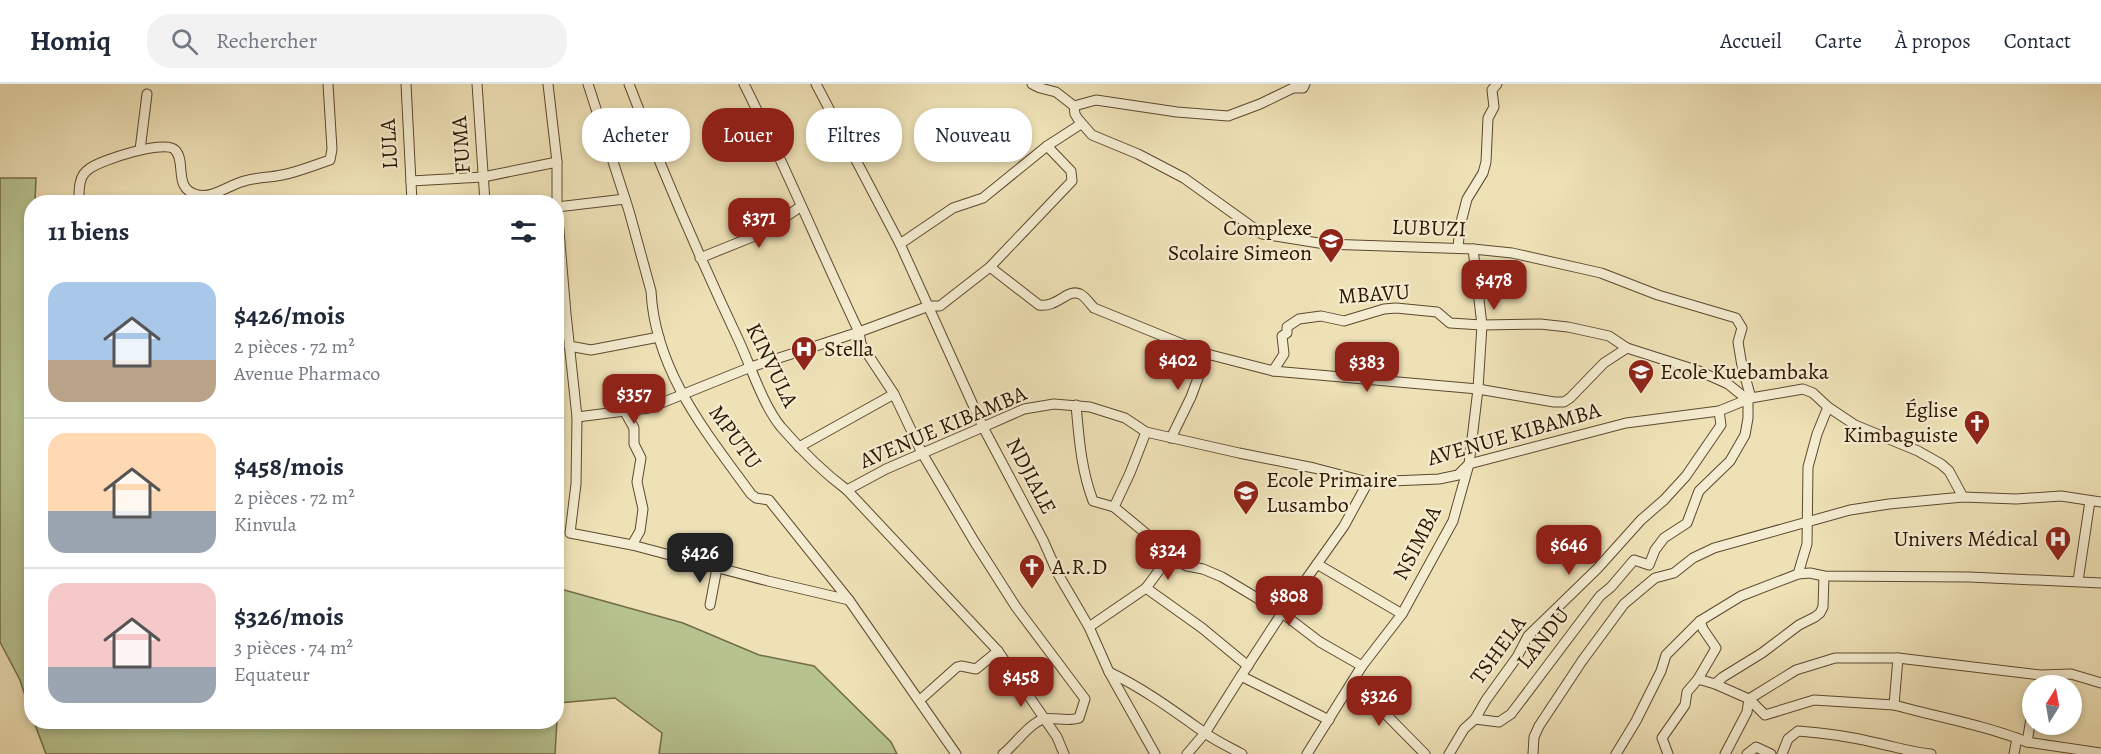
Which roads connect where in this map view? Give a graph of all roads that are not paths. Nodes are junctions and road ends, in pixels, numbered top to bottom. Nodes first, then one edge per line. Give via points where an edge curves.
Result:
1 (328, 84) edge
2 (406, 84) edge
3 (477, 84) edge
4 (548, 84) edge
5 (588, 84) edge
6 (629, 84) edge
7 (744, 84) edge
8 (816, 84) edge
9 (1032, 84) edge
10 (1305, 84) edge
11 (1497, 84) edge
12 (147, 94) dead end
13 (1074, 106) junction
14 (1081, 124) junction
15 (1047, 146) junction
16 (140, 150) junction
17 (557, 162) junction
18 (483, 177) junction
19 (411, 181) junction
20 (80, 195) edge
21 (412, 195) edge
22 (484, 195) edge
23 (556, 195) edge
24 (625, 199) junction
25 (564, 206) edge
26 (800, 207) junction
27 (900, 244) junction
28 (1458, 248) junction
29 (1473, 249) junction
30 (700, 258) junction
31 (990, 267) junction
32 (564, 293) edge
33 (929, 306) junction
34 (1482, 325) junction
35 (859, 332) junction
36 (659, 336) junction
37 (569, 346) junction
38 (1627, 348) junction
39 (1208, 354) junction
40 (751, 367) junction
41 (1273, 371) junction
42 (1478, 390) junction
43 (681, 393) junction
44 (894, 394) junction
45 (1749, 399) junction
46 (1076, 405) junction
47 (1828, 407) junction
48 (1719, 411) junction
49 (625, 412) junction
50 (578, 417) junction
51 (983, 427) junction
52 (1146, 432) junction
53 (1171, 438) junction
54 (799, 447) junction
55 (922, 453) junction
56 (1469, 464) junction
57 (1368, 483) junction
58 (847, 490) junction
59 (1963, 497) junction
60 (2090, 501) junction
61 (2101, 502) edge
62 (1114, 507) junction
63 (1807, 521) junction
64 (632, 545) junction
65 (1169, 557) junction
66 (1317, 564) junction
67 (717, 568) junction
68 (1798, 574) junction
69 (1824, 576) junction
70 (2078, 581) junction
71 (2101, 583) edge
72 (1146, 588) junction
73 (849, 600) junction
74 (710, 605) dead end
75 (1282, 613) junction
76 (1402, 614) junction
77 (1700, 621) junction
78 (1089, 627) junction
79 (998, 651) junction
80 (1898, 658) junction
81 (1248, 666) junction
82 (1362, 666) junction
83 (1109, 672) junction
84 (2040, 675) edge
85 (1241, 676) junction
86 (2082, 677) edge
87 (1698, 679) junction
88 (1353, 681) junction
89 (2101, 683) edge
90 (1715, 684) junction
91 (1749, 699) junction
92 (920, 700) junction
93 (1894, 705) junction
94 (1044, 719) junction
95 (1474, 719) junction
96 (1329, 720) junction
97 (1206, 733) junction
98 (2028, 735) edge
99 (2017, 738) junction
100 (2027, 742) junction
101 (2101, 753) edge
102 (957, 754) edge
103 (1003, 754) edge
104 (1064, 754) edge
105 (1155, 754) edge
106 (1187, 754) edge
107 (1242, 754) edge
108 (1307, 754) edge
109 (1425, 754) edge
110 (1449, 754) edge
111 (1533, 754) edge
112 (1616, 754) edge
113 (1668, 754) edge
114 (1725, 754) edge
115 (1747, 754) edge
116 (1771, 754) edge
117 (1782, 754) edge
118 (1931, 754) edge
119 (2014, 754) edge

1 - 16 street via 330,160 282,175 257,177 210,195 198,195 182,182 175,149 168,146
2 - 19 street, LULA
3 - 18 street, FUMA
4 - 17 street
5 - 24 street, MPUTU
6 - 30 street, KINVULA
7 - 26 street
8 - 27 street, NDJIALE
9 - 13 street via 1056,92
10 - 13 street via 1228,116 1096,100
11 - 28 street via 1492,90 1494,107 1488,118 1484,173 1467,199
12 - 16 street
13 - 14 street
14 - 15 street
14 - 28 street, LUBUZI via 1099,138 1188,181 1262,234 1333,245
15 - 27 street via 982,198 953,208
15 - 31 street via 1071,171 1072,181
16 - 20 street via 88,169 81,178
17 - 18 street
17 - 23 street
18 - 19 street
18 - 22 street, FUMA
19 - 21 street, LULA
24 - 25 street
24 - 36 street, MPUTU via 651,291
26 - 30 street via 762,233
26 - 35 street
27 - 33 street, NDJIALE
28 - 29 street, LUBUZI
29 - 34 street, NSIMBA
29 - 45 street, LUBUZI via 1590,270 1736,318 1742,328 1737,342
30 - 40 street, KINVULA
31 - 33 street via 940,306
31 - 39 street via 1039,305 1049,306 1064,296 1082,294 1094,308
32 - 37 street
33 - 35 street
33 - 51 street, NDJIALE
34 - 38 street, MBAVU via 1568,327 1609,336
34 - 41 street, MBAVU via 1450,323 1437,312 1396,308 1344,321 1321,316 1299,319 1282,336 1284,354
34 - 42 street, NSIMBA
35 - 40 street
35 - 44 street via 861,344
36 - 37 street via 591,350
36 - 43 street, MPUTU
37 - 50 street
38 - 42 street via 1604,363 1564,402
38 - 45 street, MBAVU via 1709,375
39 - 41 street
39 - 53 street
40 - 43 street
40 - 54 street, KINVULA via 771,411
41 - 42 street
42 - 56 street, NSIMBA
43 - 49 street via 649,408
43 - 73 street, MPUTU via 752,494 769,500
44 - 54 street
44 - 55 street
45 - 47 street, AVENUE KIBAMBA via 1803,389
45 - 48 street, AVENUE KIBAMBA
45 - 95 street, LANDU via 1745,435 1730,461 1699,491 1687,524 1664,538 1648,565 1635,560 1600,596 1511,714 1499,722
46 - 51 street, AVENUE KIBAMBA via 1024,409
46 - 52 street, AVENUE KIBAMBA via 1125,418
46 - 62 street via 1082,464 1093,501
47 - 59 street, AVENUE KIBAMBA via 1864,430 1941,464
47 - 63 street via 1808,466
48 - 56 street, AVENUE KIBAMBA via 1626,423
48 - 95 street, TSHELA via 1721,424 1686,476 1528,636
49 - 50 street
49 - 64 street via 634,428 634,444 641,458 637,482 643,509 640,531
50 - 64 street via 570,533
51 - 55 street, AVENUE KIBAMBA
51 - 78 street, NDJIALE
52 - 53 street, AVENUE KIBAMBA
52 - 62 street
53 - 57 street, AVENUE KIBAMBA
54 - 58 street, KINVULA
55 - 58 street, AVENUE KIBAMBA
55 - 94 street via 1016,607 1084,698 1079,718
56 - 57 street, AVENUE KIBAMBA via 1458,475 1439,479
56 - 76 street, NSIMBA via 1449,531
57 - 66 street
58 - 79 street, KINVULA
59 - 60 street via 2061,496
59 - 63 street via 1850,510
60 - 61 street
60 - 70 street
62 - 65 street
63 - 68 street via 1806,551
63 - 111 street via 1714,548 1674,573 1655,578 1635,594 1582,661 1539,726
64 - 67 street
65 - 72 street
65 - 75 street via 1222,577
66 - 75 street
66 - 76 street
67 - 73 street
67 - 74 street
68 - 69 street
68 - 77 street via 1741,596
69 - 70 street
69 - 90 street via 1823,607 1815,618
70 - 71 street
72 - 78 street
72 - 81 street
73 - 92 street, MPUTU
75 - 81 street
75 - 82 street via 1320,642
76 - 82 street, NSIMBA
77 - 87 street via 1716,648
77 - 112 street via 1666,655
78 - 83 street, NDJIALE
79 - 92 street via 976,669 957,667
79 - 94 street, KINVULA
80 - 84 street
80 - 91 street via 1831,658 1792,672
80 - 93 street
81 - 85 street
82 - 88 street, NSIMBA
83 - 97 street
83 - 105 street, NDJIALE
85 - 96 street
85 - 97 street
86 - 89 street
87 - 90 street
87 - 113 street via 1662,738
88 - 96 street, NSIMBA
88 - 109 street
90 - 91 street
91 - 93 street via 1767,715 1814,700
91 - 114 street via 1747,712
92 - 102 street, MPUTU
93 - 99 street
94 - 103 street
94 - 104 street, KINVULA
95 - 110 street, TSHELA
96 - 108 street, NSIMBA
97 - 106 street
97 - 107 street
98 - 100 street
99 - 100 street
99 - 119 street
100 - 101 street
115 - 116 street via 1756,747
117 - 118 street via 1788,739 1798,731 1833,734 1906,752

